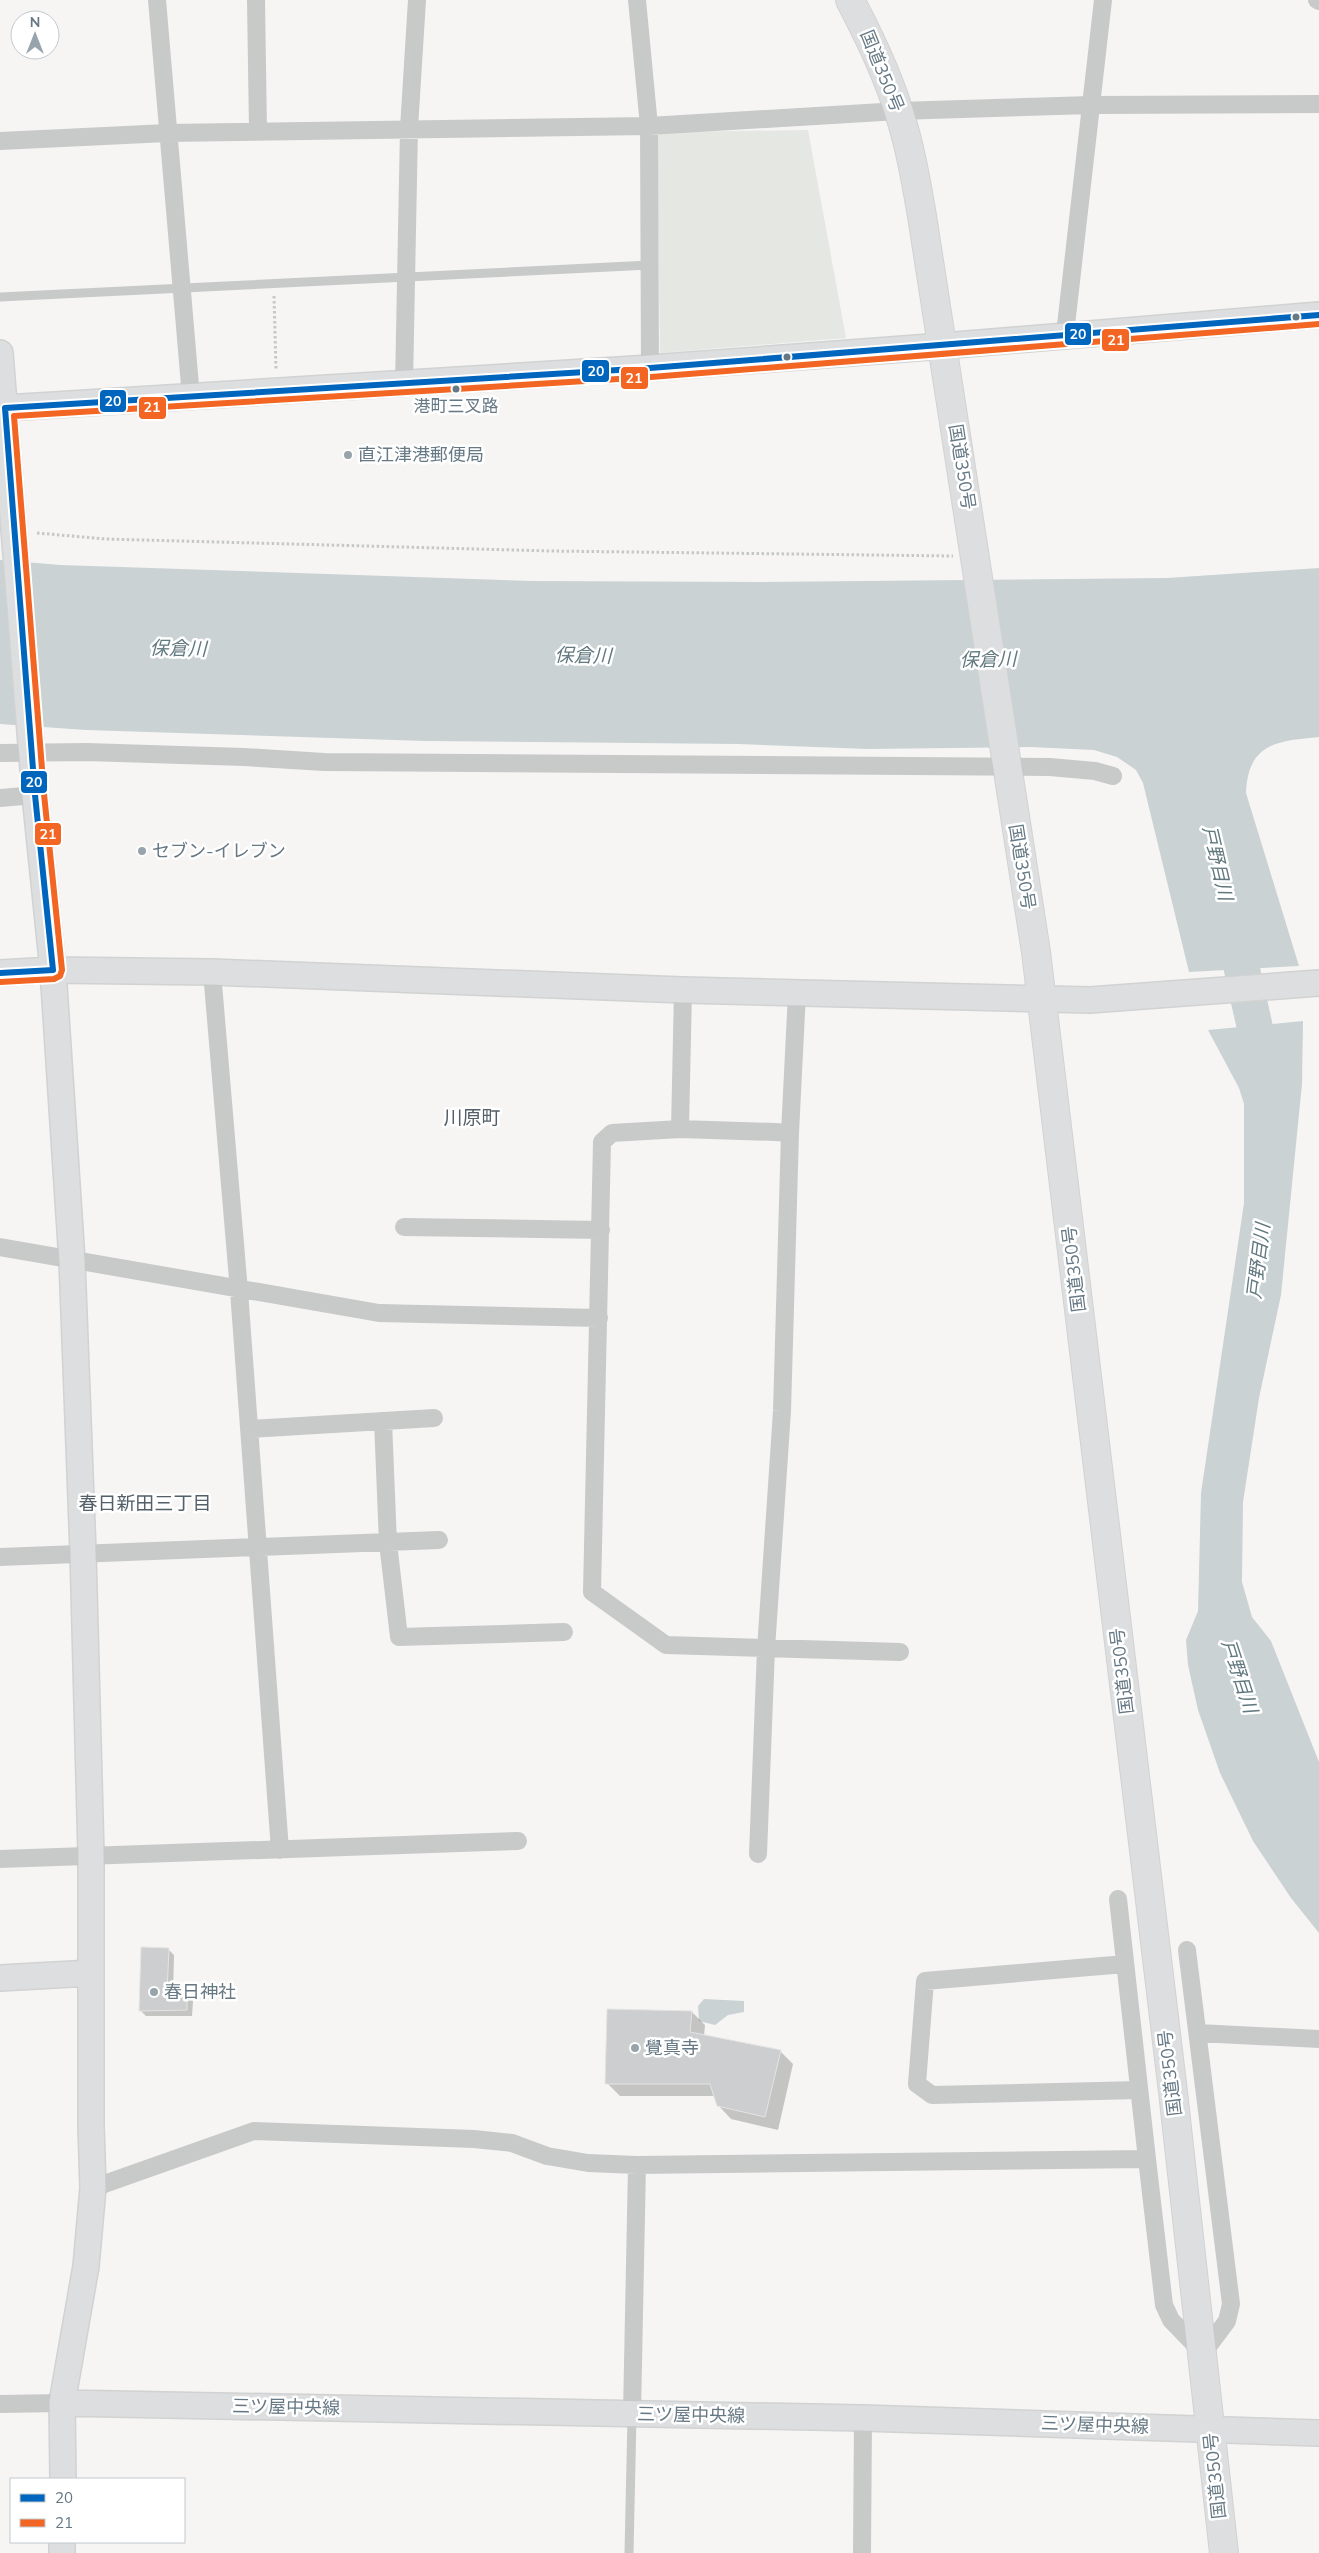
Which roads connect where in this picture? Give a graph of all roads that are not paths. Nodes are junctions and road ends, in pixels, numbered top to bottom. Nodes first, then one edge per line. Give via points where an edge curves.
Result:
1 (157, 0) edge
2 (256, 0) edge
3 (417, 0) edge
4 (637, 0) edge
5 (850, 0) edge
6 (1104, 0) edge
7 (1091, 104) junction
8 (1319, 104) edge
9 (899, 111) junction
10 (649, 126) junction
11 (409, 128) junction
12 (258, 131) junction
13 (167, 133) junction
14 (0, 141) edge
15 (650, 265) junction
16 (406, 277) junction
17 (181, 288) junction
18 (0, 297) edge
19 (1319, 315) edge
20 (1065, 334) junction
21 (943, 346) junction
22 (0, 353) edge
23 (650, 368) junction
24 (404, 385) junction
25 (191, 398) junction
26 (5, 408) junction
27 (32, 744) junction
28 (0, 753) edge
29 (1005, 761) junction
30 (1113, 776) dead end
31 (35, 795) junction
32 (0, 798) edge
33 (53, 970) junction
34 (212, 972) junction
35 (0, 973) edge
36 (1311, 984) edge
37 (683, 990) junction
38 (797, 993) junction
39 (1042, 999) junction
40 (680, 1129) junction
41 (790, 1133) junction
42 (404, 1227) dead end
43 (601, 1230) junction
44 (0, 1247) edge
45 (72, 1261) junction
46 (239, 1291) junction
47 (599, 1318) junction
48 (434, 1418) dead end
49 (383, 1420) junction
50 (249, 1429) junction
51 (439, 1540) dead end
52 (388, 1544) junction
53 (258, 1547) junction
54 (83, 1552) junction
55 (0, 1557) edge
56 (564, 1632) dead end
57 (766, 1649) junction
58 (900, 1652) dead end
59 (518, 1841) dead end
60 (280, 1850) junction
61 (758, 1854) dead end
62 (91, 1856) junction
63 (0, 1859) edge
64 (1118, 1899) dead end
65 (1187, 1950) dead end
66 (1125, 1964) junction
67 (91, 1973) junction
68 (0, 1978) edge
69 (1198, 2033) junction
70 (1319, 2039) edge
71 (1139, 2090) junction
72 (1147, 2159) junction
73 (637, 2165) junction
74 (93, 2188) junction
75 (1203, 2353) junction
76 (62, 2403) junction
77 (0, 2404) edge
78 (632, 2413) junction
79 (863, 2418) junction
80 (1210, 2428) junction
81 (1319, 2433) edge
82 (63, 2478) edge
83 (629, 2553) edge
84 (862, 2553) edge
85 (1224, 2553) edge

1 - 13 street
2 - 12 street
3 - 11 street
4 - 10 street
5 - 9 highway, 国道350号 via 874,47
6 - 7 street
7 - 8 street
7 - 9 street
7 - 20 street
9 - 10 street
9 - 21 highway, 国道350号 via 911,156
10 - 11 street
10 - 15 street
11 - 12 street
11 - 16 street
12 - 13 street
13 - 14 street
13 - 17 street
15 - 16 lane
15 - 23 street
16 - 17 lane
16 - 24 street
17 - 18 lane
17 - 25 street
19 - 20 main road
20 - 21 main road
21 - 23 main road
21 - 29 highway, 国道350号
22 - 26 main road
23 - 24 main road
24 - 25 main road
25 - 26 main road
26 - 27 main road
27 - 28 street via 11,755
27 - 29 street via 324,762
27 - 31 main road
29 - 30 street
29 - 39 highway, 国道350号
31 - 32 street
31 - 33 main road
33 - 34 main road
33 - 35 main road
33 - 45 main road
34 - 37 main road
34 - 46 street
36 - 39 main road via 1090,1000
37 - 38 main road
37 - 40 street
38 - 39 main road
38 - 41 street
39 - 75 highway, 国道350号
40 - 41 street
40 - 43 street via 612,1133 602,1142
41 - 57 street via 782,1411
42 - 43 street
43 - 47 street
44 - 45 street
45 - 46 street
45 - 54 main road
46 - 47 street via 379,1313
46 - 50 street
47 - 57 street via 592,1592 666,1645
48 - 49 street
49 - 50 street
49 - 52 street
50 - 53 street
51 - 52 street
52 - 53 street
52 - 56 street via 399,1637
53 - 54 street
53 - 60 street
54 - 55 street
54 - 62 main road
57 - 58 street
57 - 61 street
59 - 60 street
60 - 62 street
62 - 63 street
62 - 67 main road
64 - 66 street
65 - 69 street
66 - 71 street
66 - 71 street via 925,1981 917,2084 932,2095
67 - 68 main road
67 - 74 main road
69 - 70 street
69 - 75 street via 1231,2304 1227,2321
71 - 72 street
72 - 73 street
72 - 75 street via 1164,2305 1171,2320
73 - 74 street via 588,2163 547,2156 512,2143 474,2139 254,2131
73 - 78 street
74 - 76 main road via 86,2266
75 - 80 highway, 国道350号
76 - 77 street
76 - 78 main road, 三ツ屋中央線
76 - 82 main road
78 - 79 main road, 三ツ屋中央線
78 - 83 lane
79 - 80 main road, 三ツ屋中央線
79 - 84 street
80 - 81 main road, 三ツ屋中央線
80 - 85 highway, 国道350号

